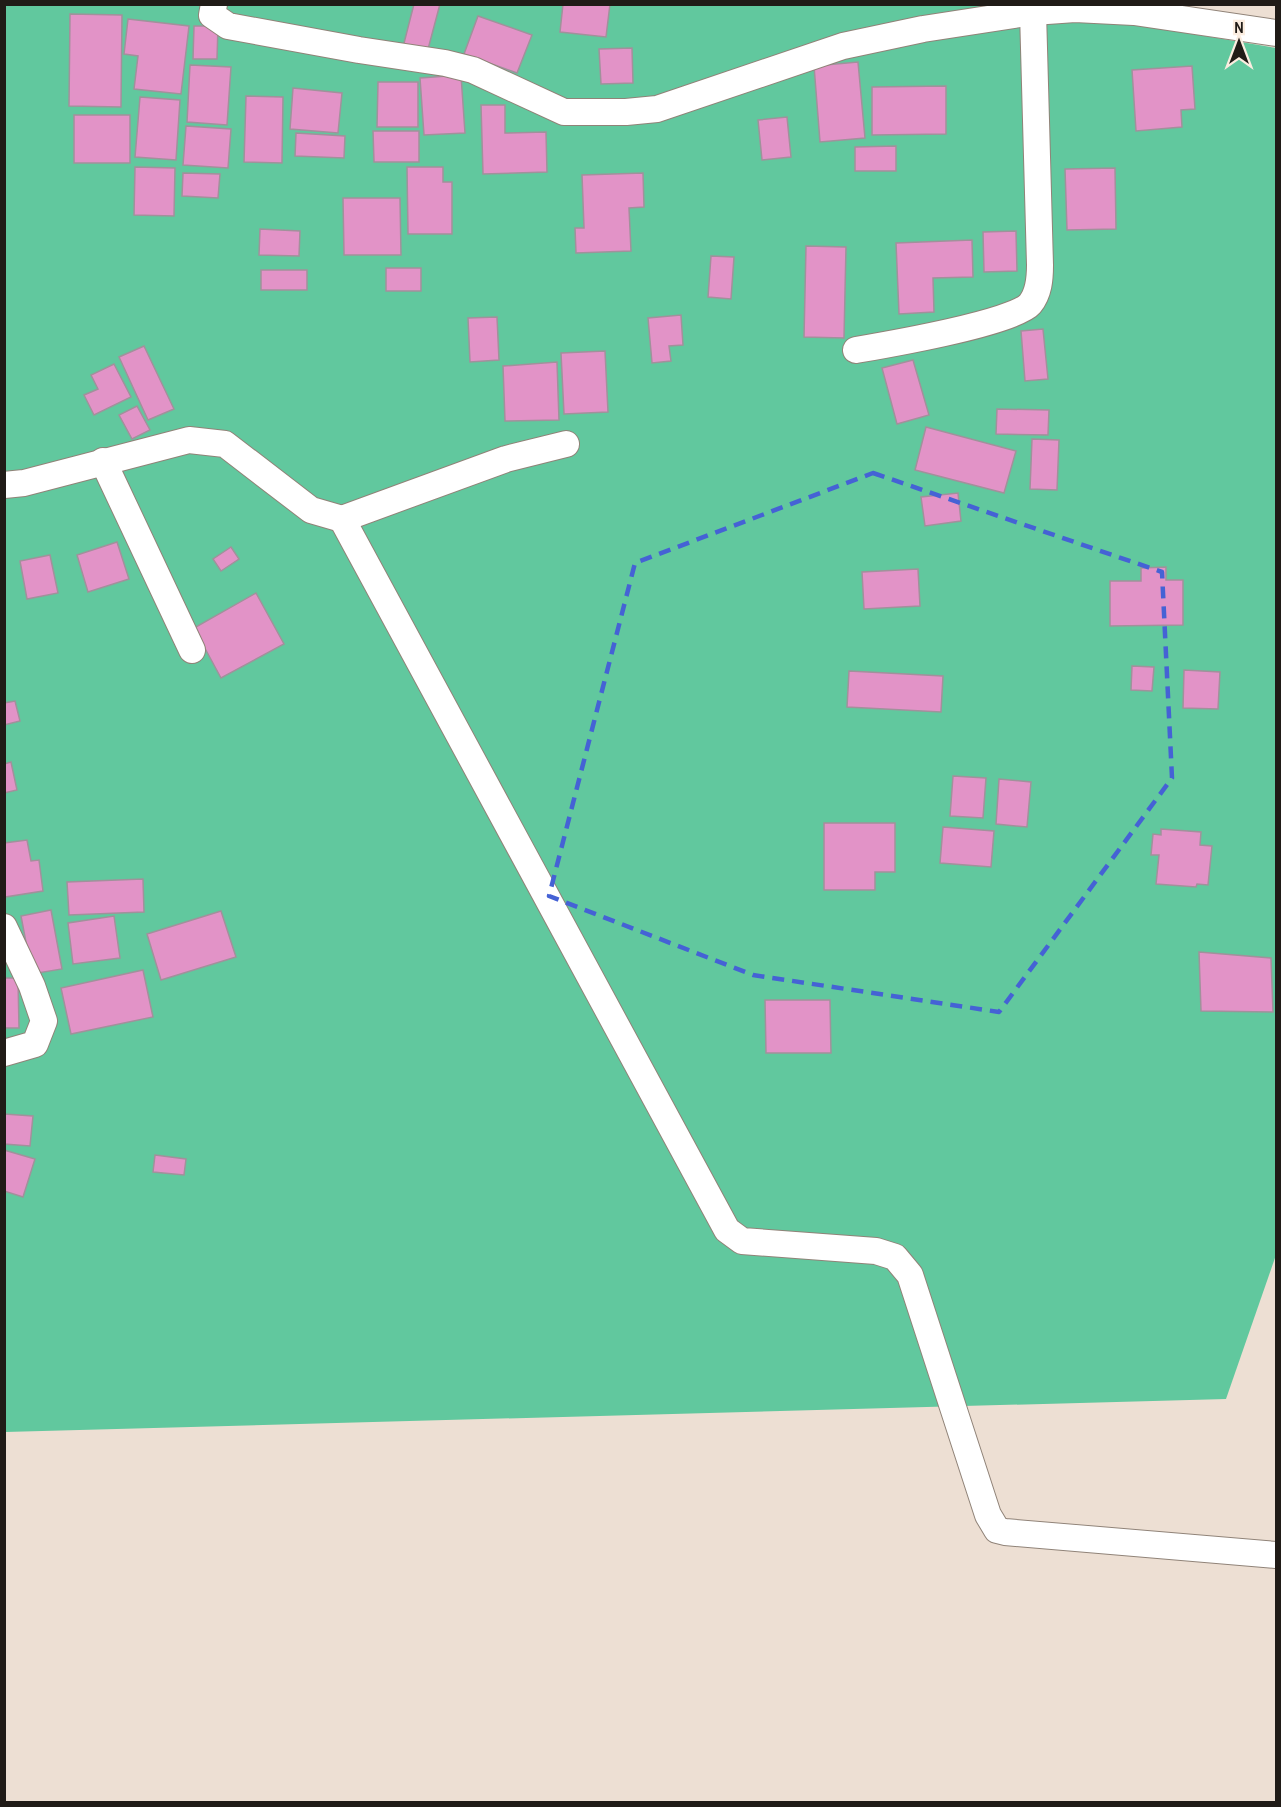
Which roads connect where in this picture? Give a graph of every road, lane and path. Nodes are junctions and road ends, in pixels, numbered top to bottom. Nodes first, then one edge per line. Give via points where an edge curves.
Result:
1 (214, 4) edge
2 (1135, 8) edge
3 (1034, 12) junction
4 (1276, 33) edge
5 (856, 350) dead end
6 (566, 444) dead end
7 (103, 461) junction
8 (4, 485) edge
9 (342, 519) junction
10 (192, 650) dead end
11 (4, 927) edge
12 (4, 1053) edge
13 (1276, 1555) edge

1 - 3 street via 212,15 228,26 473,70 564,112 657,109 843,46
2 - 3 street
2 - 4 street
3 - 5 street via 1040,285 1029,305 999,320
6 - 9 street via 506,459
7 - 8 street
7 - 9 street via 189,440 225,444 311,510
7 - 10 street
9 - 13 street via 727,1230 742,1241 876,1251 895,1257 910,1275 988,1515 997,1530
11 - 12 street via 44,1021 34,1044

